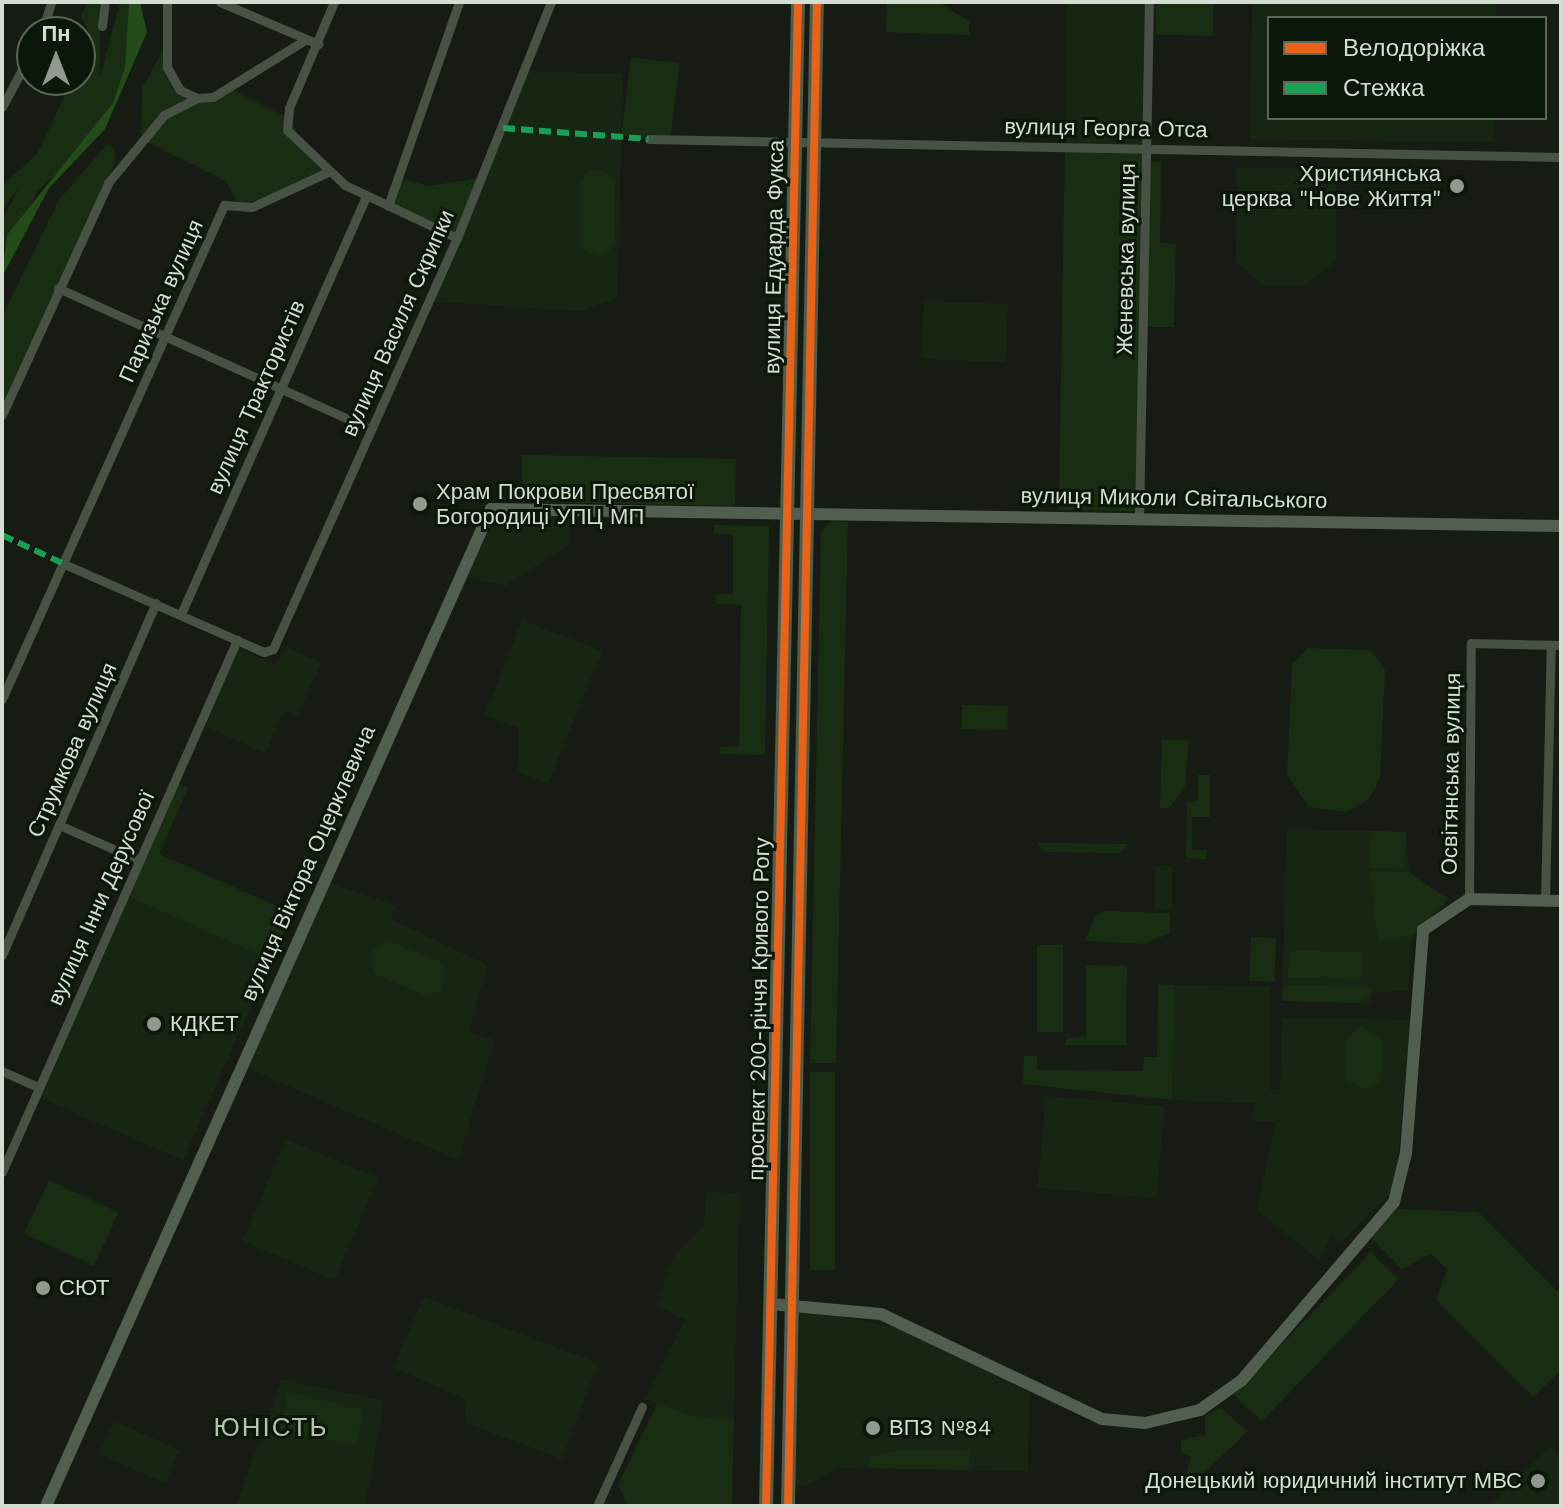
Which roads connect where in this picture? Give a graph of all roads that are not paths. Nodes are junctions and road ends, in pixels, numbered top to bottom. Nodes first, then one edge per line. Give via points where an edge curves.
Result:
1 (105, 2) edge
2 (167, 2) edge
3 (220, 2) edge
4 (334, 2) edge
5 (459, 2) edge
6 (551, 2) edge
7 (798, 2) edge
8 (817, 2) edge
9 (1149, 2) edge
10 (102, 26) dead end
11 (305, 40) junction
12 (318, 44) junction
13 (16, 81) edge
14 (197, 98) junction
15 (2, 107) edge
16 (649, 139) dead end
17 (794, 142) junction
18 (814, 142) junction
19 (1146, 146) junction
20 (1561, 157) edge
21 (328, 172) junction
22 (366, 197) junction
23 (388, 206) junction
24 (457, 238) junction
25 (58, 288) junction
26 (165, 337) junction
27 (280, 389) junction
28 (2, 415) edge
29 (370, 429) junction
30 (786, 512) junction
31 (808, 512) junction
32 (1139, 517) junction
33 (1561, 526) edge
34 (62, 563) junction
35 (156, 603) junction
36 (181, 614) junction
37 (237, 640) junction
38 (1556, 645) edge
39 (2, 699) edge
40 (59, 825) junction
41 (136, 859) junction
42 (1469, 899) junction
43 (1545, 901) junction
44 (1561, 901) edge
45 (778, 944) junction
46 (799, 945) junction
47 (2, 955) edge
48 (2, 1071) edge
49 (38, 1087) junction
50 (2, 1172) edge
51 (771, 1304) junction
52 (792, 1304) junction
53 (642, 1407) dead end
54 (46, 1506) edge
55 (597, 1506) edge
56 (766, 1506) edge
57 (788, 1506) edge

1 - 10 street
2 - 14 street via 167,67 180,90
3 - 11 street
4 - 12 street
5 - 23 street
6 - 24 street, вулиця Василя Скрипки
7 - 17 main road, вулиця Едуарда Фукса
8 - 18 main road, вулиця Едуарда Фукса
9 - 19 street, Женевська вулиця
11 - 12 street
11 - 14 street via 213,97
12 - 21 street via 286,123
13 - 15 street
14 - 25 street via 164,115 108,183
16 - 17 street, вулиця Георга Отса
17 - 18 street, вулиця Георга Отса
17 - 30 main road, вулиця Едуарда Фукса
18 - 19 street, вулиця Георга Отса
18 - 31 main road, вулиця Едуарда Фукса
19 - 20 street, вулиця Георга Отса
19 - 32 street, Женевська вулиця
21 - 22 street
21 - 26 street, Паризька вулиця via 252,207 224,205
22 - 23 street
22 - 27 street, вулиця Трактористів
23 - 24 street
24 - 29 street, вулиця Василя Скрипки
25 - 26 street
25 - 28 street
26 - 27 street
26 - 34 street, Паризька вулиця
27 - 29 street
27 - 36 street, вулиця Трактористів
29 - 37 street, вулиця Василя Скрипки via 268,653
30 - 31 street, вулиця Миколи Світальського
30 - 45 main road, проспект 200-річчя Кривого Рогу
30 - 54 street, вулиця Віктора Оцерклевича via 512,505 487,513
31 - 32 street, вулиця Миколи Світальського
31 - 46 main road, проспект 200-річчя Кривого Рогу
32 - 33 street, вулиця Миколи Світальського
34 - 35 street
34 - 39 street, Паризька вулиця
35 - 36 street
35 - 40 street, Струмкова вулиця
36 - 37 street
37 - 41 street, вулиця Інни Дерусової
38 - 42 street, Освітянська вулиця via 1478,643 1472,649
38 - 43 street
40 - 41 street
40 - 47 street, Струмкова вулиця
41 - 49 street, вулиця Інни Дерусової
42 - 43 street
42 - 52 street via 1430,921 1417,948 1406,1153 1394,1202 1224,1397 1145,1423 1102,1419 881,1314
43 - 44 street
45 - 46 main road
45 - 51 main road, проспект 200-річчя Кривого Рогу
46 - 52 main road, проспект 200-річчя Кривого Рогу
48 - 49 street
49 - 50 street, вулиця Інни Дерусової
51 - 52 street
51 - 56 main road, проспект 200-річчя Кривого Рогу
52 - 57 main road, проспект 200-річчя Кривого Рогу
53 - 55 street

